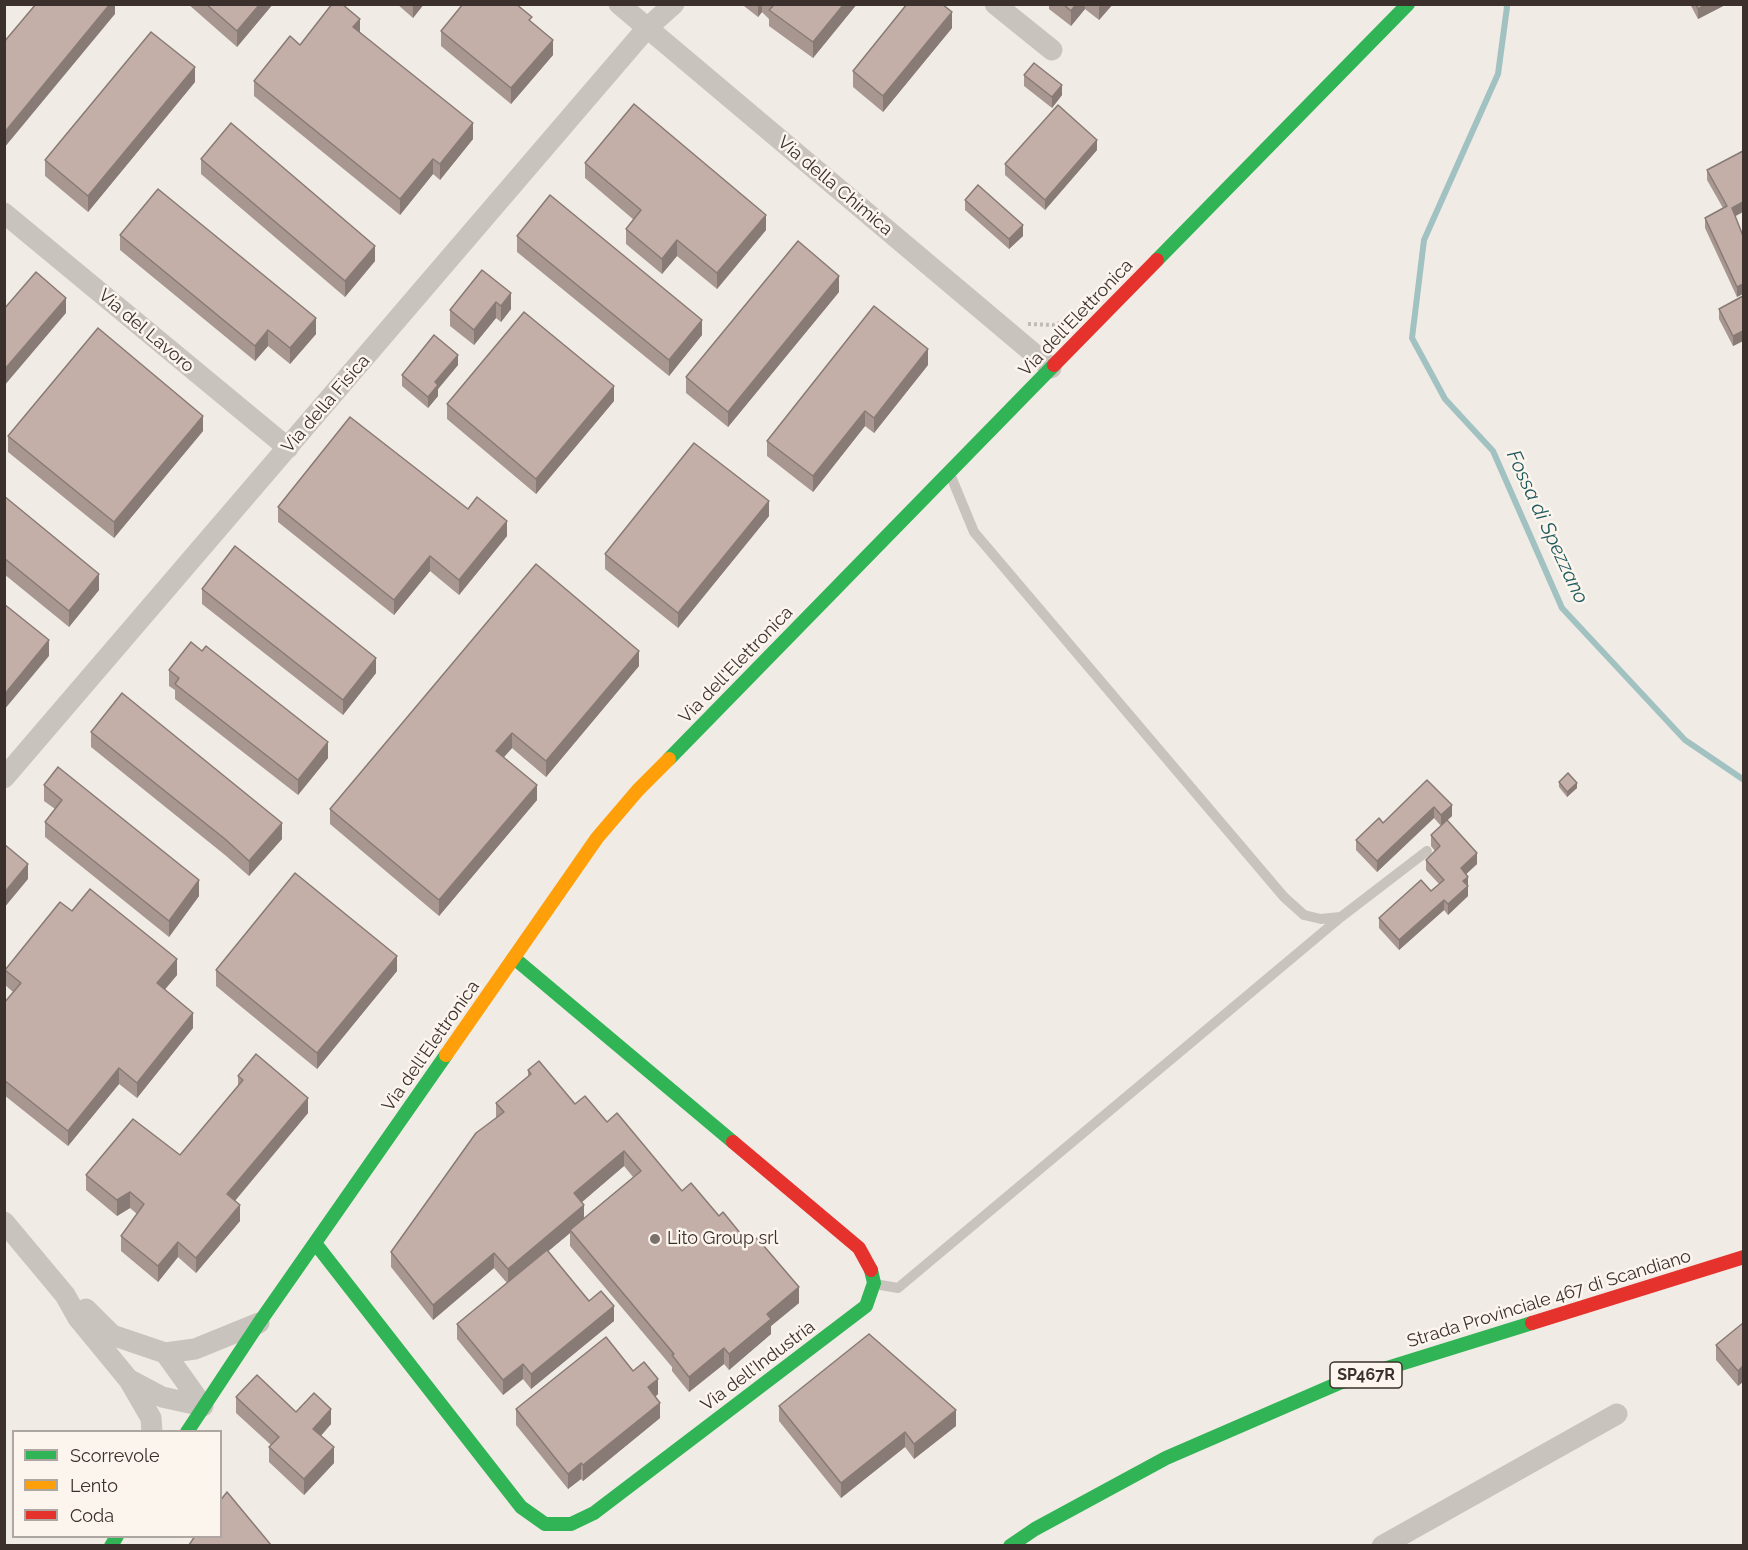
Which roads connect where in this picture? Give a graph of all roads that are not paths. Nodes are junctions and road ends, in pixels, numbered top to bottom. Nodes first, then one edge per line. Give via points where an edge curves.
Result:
1 (619, 4) edge
2 (674, 4) edge
3 (995, 4) edge
4 (1408, 4) edge
5 (647, 28) junction
6 (1052, 50) dead end
7 (4, 213) edge
8 (1051, 368) junction
9 (288, 448) junction
10 (950, 473) junction
11 (4, 778) edge
12 (1427, 851) dead end
13 (1341, 917) junction
14 (514, 958) junction
15 (4, 1222) edge
16 (315, 1244) junction
17 (1743, 1257) edge
18 (874, 1283) junction
19 (65, 1295) junction
20 (259, 1323) junction
21 (165, 1353) junction
22 (129, 1380) junction
23 (203, 1406) junction
24 (1617, 1414) dead end
25 (152, 1430) edge
26 (188, 1430) edge
27 (1010, 1545) edge
28 (1382, 1545) edge

1 - 5 street, Via della Chimica
2 - 5 street, Via della Fisica
3 - 6 street
4 - 8 main road, Via dell'Elettronica
5 - 8 street, Via della Chimica
5 - 9 street, Via della Fisica
7 - 9 street, Via del Lavoro
8 - 10 main road, Via dell'Elettronica
9 - 11 street, Via della Fisica
10 - 13 lane via 974,532 1284,897 1304,915 1322,919
10 - 14 main road, Via dell'Elettronica via 638,790 597,838
12 - 13 lane
13 - 18 lane via 898,1288
14 - 16 main road, Via dell'Elettronica
14 - 18 main road via 859,1248
15 - 19 street
16 - 18 main road, Via dell'Industria via 521,1508 544,1524 571,1524 594,1513 866,1306
16 - 20 main road, Via dell'Elettronica
17 - 27 main road, Strada Provinciale 467 di Scandiano / SP467R via 1339,1383 1166,1458
19 - 21 street via 112,1335
19 - 22 street via 78,1318
20 - 21 street via 195,1349
20 - 23 main road, Via dell'Elettronica
21 - 23 street
22 - 23 street via 162,1397
22 - 25 street via 151,1418
23 - 26 main road, Via dell'Elettronica
24 - 28 street

